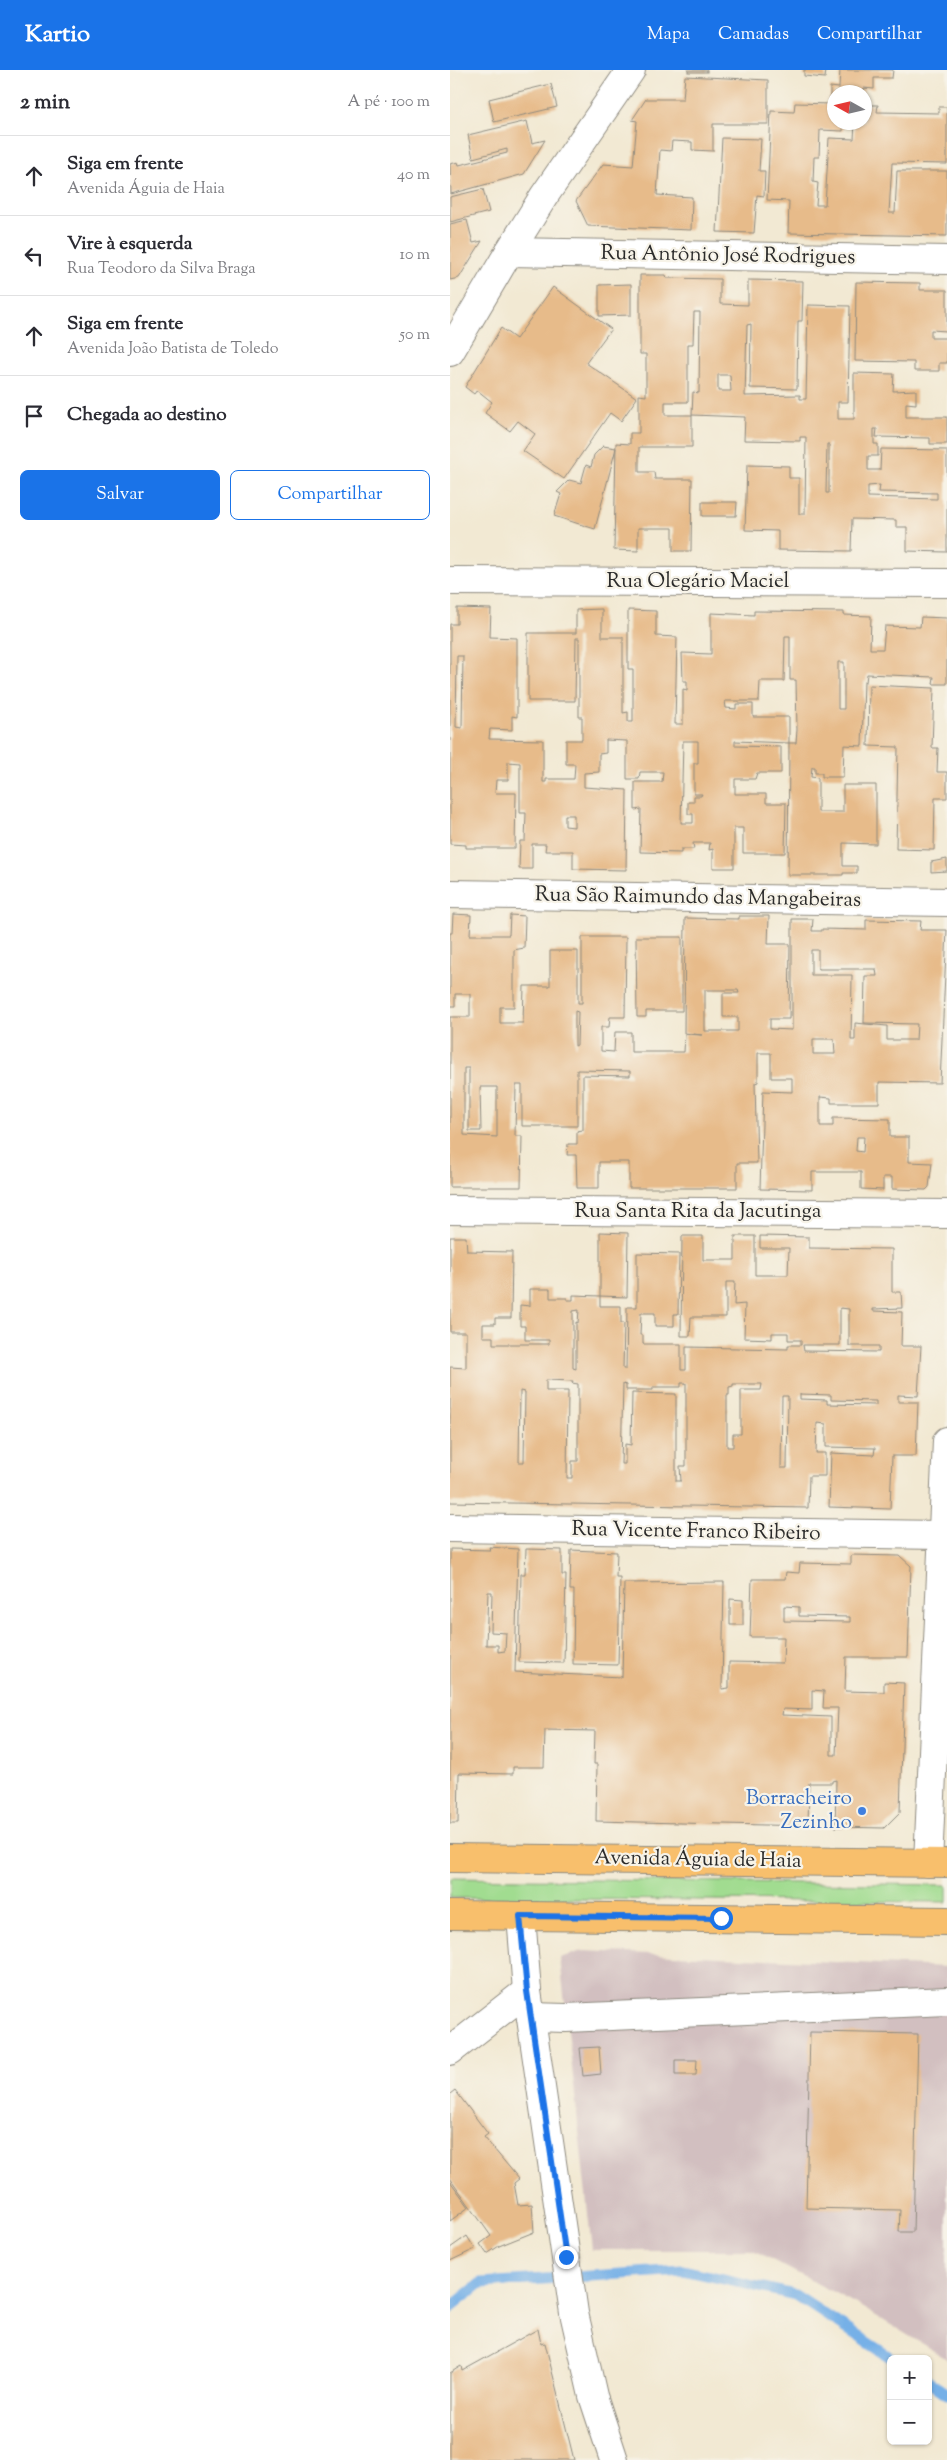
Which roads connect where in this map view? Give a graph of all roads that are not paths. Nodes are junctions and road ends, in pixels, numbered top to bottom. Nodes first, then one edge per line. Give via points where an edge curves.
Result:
1 (631, 70) edge
2 (509, 252) junction
3 (947, 260) edge
4 (450, 352) edge
5 (450, 581) edge
6 (947, 583) edge
7 (450, 894) edge
8 (947, 902) edge
9 (450, 1210) edge
10 (947, 1214) edge
11 (947, 1441) edge
12 (450, 1528) edge
13 (942, 1536) junction
14 (450, 1858) edge
15 (937, 1863) edge
16 (450, 1915) edge
17 (520, 1916) junction
18 (947, 1921) edge
19 (947, 2001) edge
20 (529, 2004) junction
21 (450, 2051) edge
22 (614, 2460) edge

1 - 2 street
2 - 3 street, Rua Antônio José Rodrigues
2 - 4 street
5 - 6 street, Rua Olegário Maciel
7 - 8 street, Rua São Raimundo das Mangabeiras
9 - 10 street, Rua Santa Rita da Jacutinga
11 - 13 street
12 - 13 street, Rua Vicente Franco Ribeiro
13 - 15 street
14 - 15 main road, Avenida Águia de Haia
16 - 17 main road
17 - 18 main road
17 - 20 street
19 - 20 street via 566,2018
20 - 21 street
20 - 22 street via 574,2313 593,2396

